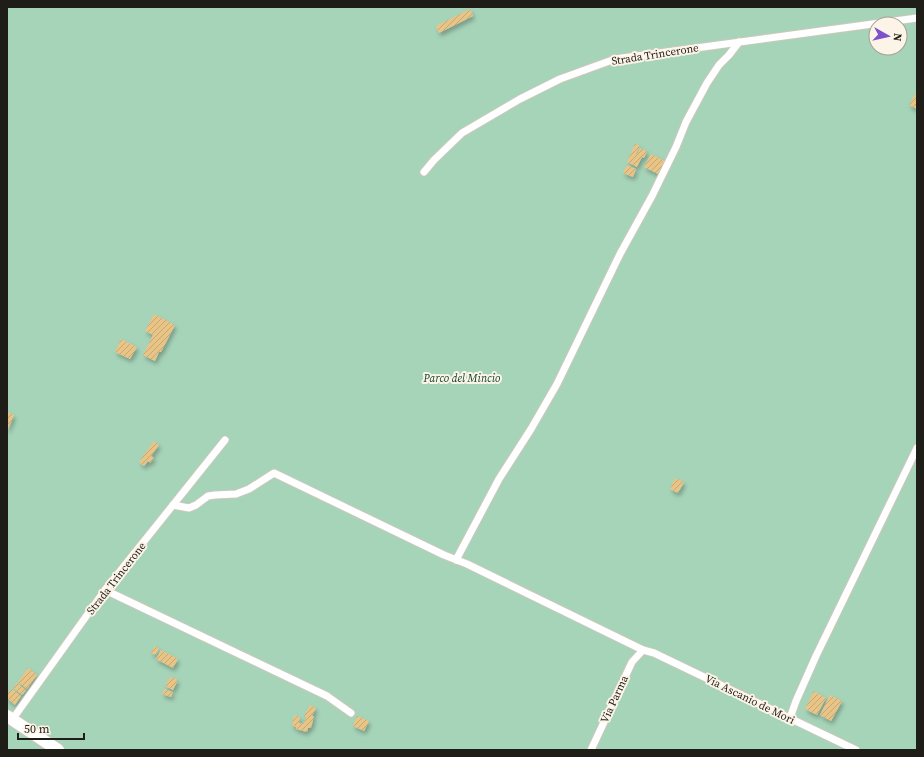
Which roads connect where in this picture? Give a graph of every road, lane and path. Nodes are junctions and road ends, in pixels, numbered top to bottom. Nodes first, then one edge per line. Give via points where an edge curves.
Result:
1 (917, 18) edge
2 (739, 42) junction
3 (424, 172) dead end
4 (225, 440) dead end
5 (917, 448) edge
6 (172, 505) junction
7 (456, 560) junction
8 (105, 590) junction
9 (643, 650) junction
10 (351, 713) dead end
11 (9, 718) edge
12 (790, 718) junction
13 (58, 750) edge
14 (590, 750) edge
15 (856, 750) edge

1 - 2 street, Strada Trincerone
2 - 3 street, Strada Trincerone via 615,59 560,79 462,133
2 - 7 street via 707,83 557,384 499,479
4 - 6 street, Strada Trincerone
5 - 12 street via 816,656
6 - 7 street, Via Ascanio de Mori via 189,508 208,496 236,494 274,473
6 - 8 street, Strada Trincerone
7 - 9 street, Via Ascanio de Mori
8 - 10 street via 327,696
8 - 11 street, Strada Trincerone
9 - 12 street, Via Ascanio de Mori
9 - 14 street, Via Parma via 632,662
11 - 13 main road
12 - 15 street, Via Ascanio de Mori

